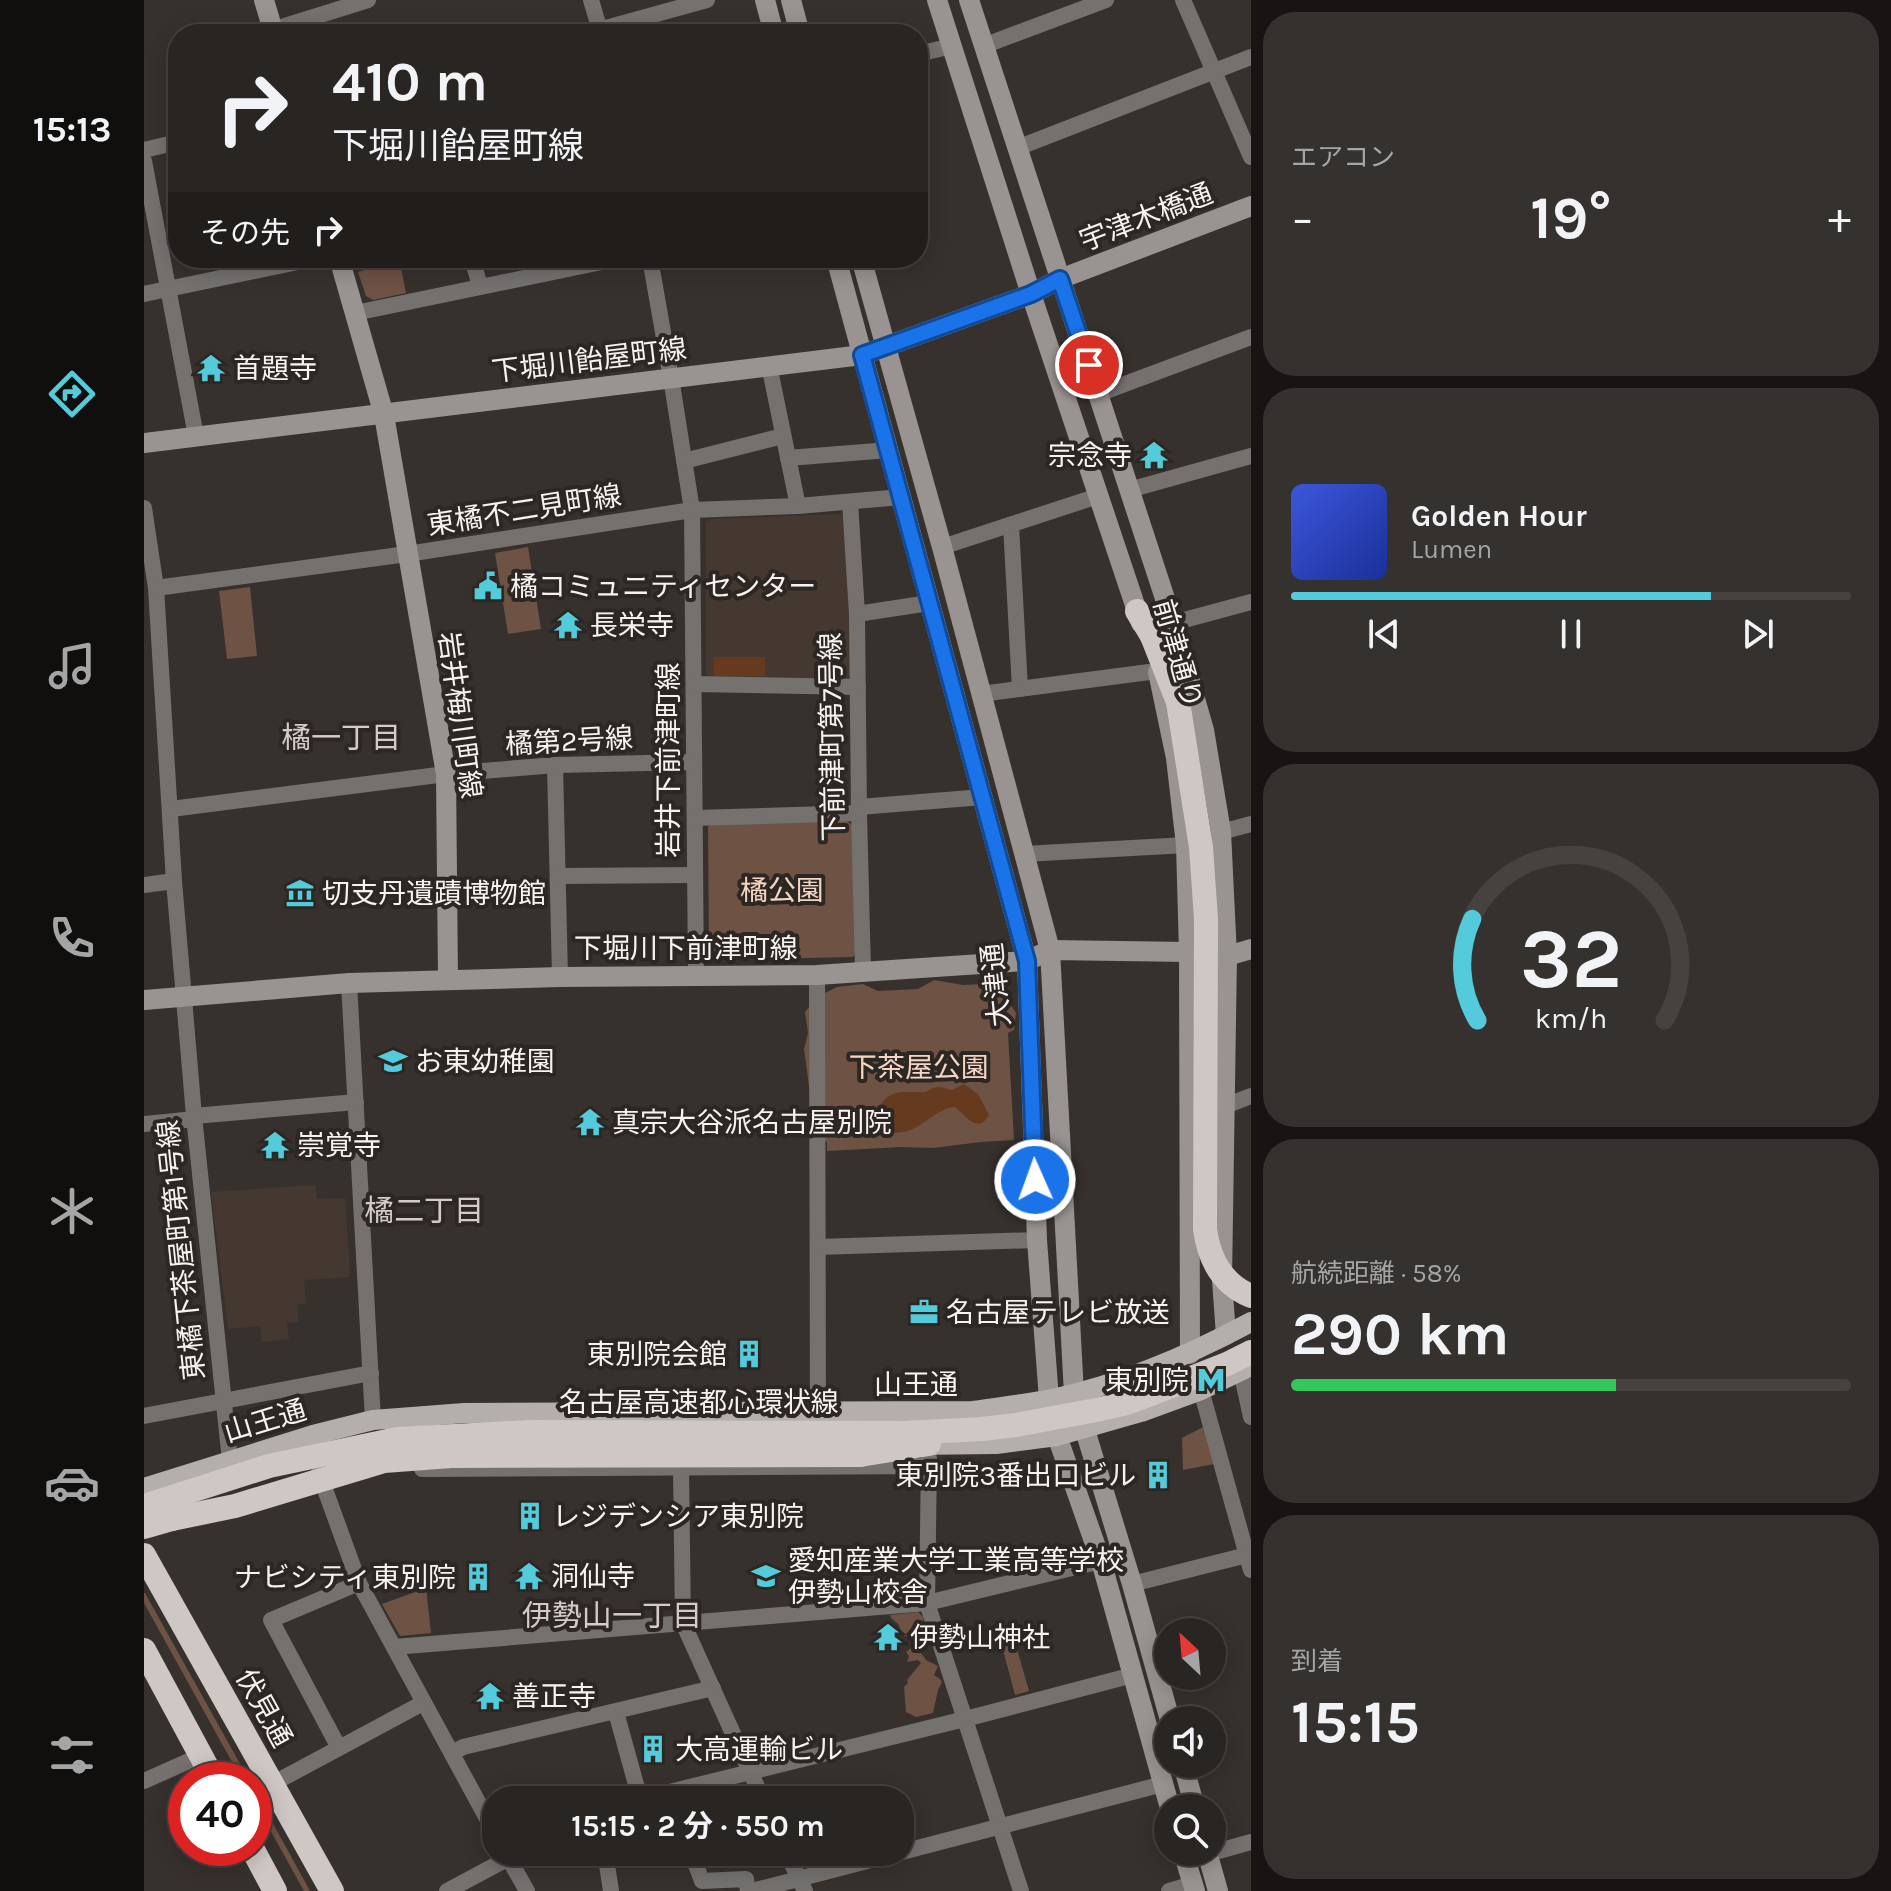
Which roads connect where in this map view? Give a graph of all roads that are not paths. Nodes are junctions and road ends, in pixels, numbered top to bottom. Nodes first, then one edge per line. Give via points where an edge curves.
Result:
1 (264, 0) edge
2 (368, 0) edge
3 (591, 0) edge
4 (707, 0) edge
5 (765, 0) edge
6 (791, 0) edge
7 (937, 0) edge
8 (969, 0) edge
9 (1106, 0) edge
10 (1183, 0) edge
11 (271, 24) edge
12 (297, 24) edge
13 (594, 24) edge
14 (623, 24) edge
15 (771, 24) edge
16 (797, 24) edge
17 (952, 46) junction
18 (983, 46) junction
19 (928, 52) edge
20 (1251, 57) edge
21 (1215, 72) junction
22 (168, 144) edge
23 (1017, 148) junction
24 (144, 150) edge
25 (1251, 157) edge
26 (144, 161) edge
27 (1251, 206) edge
28 (267, 268) edge
29 (342, 268) edge
30 (475, 268) edge
31 (571, 268) edge
32 (652, 268) edge
33 (839, 268) edge
34 (864, 268) edge
35 (1060, 279) junction
36 (480, 286) junction
37 (168, 288) junction
38 (144, 294) edge
39 (1031, 294) junction
40 (355, 313) junction
41 (1251, 337) edge
42 (885, 348) junction
43 (862, 355) junction
44 (769, 365) junction
45 (671, 378) junction
46 (1098, 394) junction
47 (384, 415) junction
48 (196, 436) junction
49 (783, 436) junction
50 (144, 443) edge
51 (889, 450) junction
52 (1251, 456) edge
53 (788, 458) junction
54 (684, 461) junction
55 (1129, 490) junction
56 (1098, 496) junction
57 (901, 497) junction
58 (850, 502) junction
59 (798, 506) junction
60 (692, 510) junction
61 (145, 517) edge
62 (1011, 525) junction
63 (942, 547) junction
64 (407, 554) junction
65 (156, 588) junction
66 (1251, 602) edge
67 (929, 603) junction
68 (1137, 611) junction
69 (857, 614) junction
70 (1173, 623) junction
71 (1157, 671) junction
72 (694, 684) junction
73 (858, 687) junction
74 (1020, 689) junction
75 (981, 694) junction
76 (694, 762) junction
77 (555, 765) junction
78 (446, 774) junction
79 (983, 797) junction
80 (171, 809) junction
81 (859, 810) junction
82 (695, 818) junction
83 (1251, 824) edge
84 (1221, 832) junction
85 (1186, 845) junction
86 (1024, 854) junction
87 (695, 875) junction
88 (558, 876) junction
89 (174, 881) junction
90 (144, 885) edge
91 (1251, 949) edge
92 (1050, 950) junction
93 (1189, 952) junction
94 (1227, 956) junction
95 (1027, 961) junction
96 (863, 971) junction
97 (817, 975) junction
98 (560, 977) junction
99 (696, 977) junction
100 (448, 980) junction
101 (349, 983) junction
102 (184, 996) junction
103 (144, 1000) edge
104 (1251, 1096) edge
105 (356, 1102) junction
106 (1225, 1106) junction
107 (194, 1118) junction
108 (144, 1124) edge
109 (1037, 1240) junction
110 (818, 1247) junction
111 (1251, 1296) edge
112 (1251, 1322) edge
113 (1226, 1335) junction
114 (1190, 1354) junction
115 (1248, 1363) edge
116 (371, 1373) junction
117 (1201, 1390) junction
118 (1074, 1394) junction
119 (1049, 1399) junction
120 (223, 1402) junction
121 (818, 1413) junction
122 (144, 1416) edge
123 (1251, 1417) edge
124 (373, 1420) junction
125 (1084, 1428) junction
126 (1057, 1436) junction
127 (385, 1454) junction
128 (929, 1455) junction
129 (230, 1461) junction
130 (681, 1468) junction
131 (319, 1473) junction
132 (144, 1488) edge
133 (144, 1506) edge
134 (144, 1526) edge
135 (144, 1555) edge
136 (1249, 1559) edge
137 (1101, 1561) junction
138 (359, 1583) junction
139 (1132, 1584) junction
140 (927, 1603) junction
141 (683, 1623) junction
142 (394, 1647) junction
143 (144, 1650) edge
144 (1133, 1675) junction
145 (713, 1688) junction
146 (423, 1703) junction
147 (1166, 1706) edge
148 (616, 1712) junction
149 (964, 1719) junction
150 (339, 1748) junction
151 (452, 1753) junction
152 (200, 1756) junction
153 (204, 1762) edge
154 (260, 1762) edge
155 (750, 1772) junction
156 (144, 1781) edge
157 (272, 1784) joint
158 (1163, 1784) junction
159 (634, 1786) edge
160 (707, 1786) edge
161 (756, 1786) edge
162 (1166, 1794) edge
163 (482, 1809) edge
164 (1000, 1826) junction
165 (1251, 1842) edge
166 (1226, 1848) edge
167 (262, 1866) edge
168 (490, 1866) edge
169 (516, 1866) edge
170 (607, 1866) edge
171 (696, 1866) edge
172 (793, 1866) edge
173 (1187, 1866) edge
174 (1211, 1866) edge
175 (802, 1885) edge
176 (1194, 1887) edge
177 (275, 1891) edge
178 (332, 1891) edge
179 (447, 1891) edge
180 (527, 1891) edge
181 (611, 1891) edge
182 (750, 1891) edge
183 (1021, 1891) edge
184 (1169, 1891) edge
185 (1218, 1891) edge

1 - 11 street
2 - 12 street
3 - 13 street
4 - 14 street
5 - 15 street
6 - 16 street
7 - 17 street, 前津通り
8 - 18 street, 前津通り
9 - 18 street
10 - 21 street
17 - 19 street
17 - 39 street, 前津通り
18 - 23 street, 前津通り
20 - 21 street
21 - 23 street
21 - 25 street
22 - 24 street
23 - 35 street, 前津通り
26 - 37 street
27 - 35 street, 宇津木橋通
28 - 37 street
29 - 40 street, 岩井梅川町線
30 - 36 street
31 - 36 street
32 - 45 street, 岩井下前津町線
33 - 43 street, 大津通
34 - 42 street, 大津通
35 - 39 street, 宇津木橋通
35 - 46 street, 前津通り
36 - 40 street
37 - 38 street
37 - 48 street
39 - 42 street, 下堀川飴屋町線
39 - 56 street, 前津通り
40 - 47 street, 岩井梅川町線
41 - 46 street
42 - 43 street, 下堀川飴屋町線
42 - 63 street, 大津通
43 - 44 street, 下堀川飴屋町線
43 - 51 street, 大津通
44 - 45 street, 下堀川飴屋町線
44 - 49 street
45 - 47 street, 下堀川飴屋町線
45 - 54 street, 岩井下前津町線
46 - 55 street, 前津通り
47 - 48 street, 下堀川飴屋町線
47 - 64 street, 岩井梅川町線
48 - 50 street, 下堀川飴屋町線
49 - 53 street
49 - 54 street
51 - 53 street
51 - 57 street, 大津通
52 - 55 street
53 - 59 street
54 - 60 street, 岩井下前津町線
55 - 70 street, 前津通り
56 - 62 street
56 - 68 street, 前津通り
57 - 58 street, 東橘不二見町線
57 - 67 street, 大津通
58 - 59 street, 東橘不二見町線
58 - 69 street, 下前津町第7号線
59 - 60 street, 東橘不二見町線
60 - 64 street, 東橘不二見町線
60 - 72 street, 岩井下前津町線
61 - 65 street, 東橘下茶屋町第1号線
62 - 63 street
62 - 74 street
63 - 75 street, 大津通
64 - 65 street, 東橘不二見町線
64 - 78 street, 岩井梅川町線
65 - 80 street, 東橘下茶屋町第1号線
66 - 70 street
67 - 69 street
67 - 79 street, 大津通
68 - 71 street, 前津通り
68 - 111 highway, bridge via 1178,702 1201,847 1207,1246 1221,1274
69 - 73 street, 下前津町第7号線
70 - 84 street, 前津通り via 1204,730
71 - 74 street
71 - 85 street, 前津通り via 1176,758
72 - 73 street
72 - 76 street, 岩井下前津町線
73 - 81 street, 下前津町第7号線
74 - 75 street
75 - 86 street, 大津通
76 - 77 street, 橘第2号線
76 - 82 street, 岩井下前津町線
77 - 78 street, 橘第2号線
77 - 88 street
78 - 80 street, 橘第2号線
78 - 100 street, 岩井梅川町線
79 - 81 street
79 - 95 street, 大津通
80 - 89 street, 東橘下茶屋町第1号線
81 - 82 street
81 - 96 street, 下前津町第7号線
82 - 87 street, 岩井下前津町線
83 - 84 street
84 - 94 street, 前津通り
85 - 86 street
85 - 93 street, 前津通り
86 - 92 street, 大津通
87 - 88 street
87 - 99 street, 岩井下前津町線
88 - 98 street
89 - 90 street
89 - 102 street, 東橘下茶屋町第1号線
91 - 94 street
92 - 93 street, 下堀川下前津町線
92 - 95 street, 下堀川下前津町線
92 - 118 street, 大津通
93 - 94 street, 下堀川下前津町線
93 - 114 street, 前津通り
94 - 106 street, 前津通り
95 - 96 street, 下堀川下前津町線
95 - 109 street, 大津通
96 - 97 street, 下堀川下前津町線
97 - 99 street, 下堀川下前津町線
97 - 110 street
98 - 99 street, 下堀川下前津町線
98 - 100 street, 下堀川下前津町線
100 - 101 street, 下堀川下前津町線
101 - 102 street, 下堀川下前津町線
101 - 105 street
102 - 103 street, 下堀川下前津町線
102 - 107 street, 東橘下茶屋町第1号線
104 - 106 street
105 - 107 street
105 - 116 street
106 - 113 street, 前津通り
107 - 108 street
107 - 120 street, 東橘下茶屋町第1号線
109 - 110 street
109 - 119 street, 大津通
110 - 121 street
112 - 113 main road, 山王通
113 - 114 main road, 山王通
114 - 118 main road, 山王通
115 - 117 main road
115 - 123 street
115 - 133 highway, 名古屋高速都心環状線, bridge via 1216,1369 1127,1403 982,1429 532,1432 397,1439 269,1466
116 - 120 street
116 - 124 street
117 - 125 main road
117 - 136 street
118 - 119 main road, 山王通
118 - 125 street, 大津通
119 - 121 main road, 山王通 via 973,1411
119 - 126 street, 大津通
120 - 122 street
120 - 129 street, 東橘下茶屋町第1号線
121 - 124 main road, 山王通 via 464,1413
124 - 129 main road, 山王通
125 - 126 main road
125 - 139 street, 大津通
126 - 128 main road
126 - 137 street, 大津通
127 - 128 main road via 466,1447
127 - 130 street via 410,1469
127 - 131 main road
128 - 130 street
128 - 134 highway, bridge via 451,1456 384,1461 235,1506
128 - 140 street
129 - 132 main road, 山王通
130 - 141 street
131 - 134 main road
131 - 138 street
135 - 154 highway, 伏見通
136 - 139 street
137 - 140 street
137 - 144 street, 大津通
138 - 142 street
138 - 150 street via 271,1620
139 - 147 street, 大津通
140 - 141 street
140 - 149 street
141 - 142 street
141 - 145 street
142 - 146 street
143 - 152 highway
144 - 149 street
144 - 158 street, 大津通
145 - 148 street
145 - 155 street
146 - 150 street
146 - 151 street
148 - 151 street
148 - 159 street
149 - 155 street
149 - 164 street
150 - 157 street
151 - 163 street
152 - 153 highway
152 - 156 street
155 - 160 street
155 - 161 street
157 - 178 highway, 伏見通
158 - 162 street, 大津通
158 - 164 street
164 - 175 street
164 - 183 street
165 - 166 street
167 - 177 highway
168 - 179 street
169 - 180 street
170 - 181 street
171 - 182 street via 702,1881 746,1879
172 - 175 street
173 - 176 street
174 - 185 street
175 - 182 street
176 - 184 street

